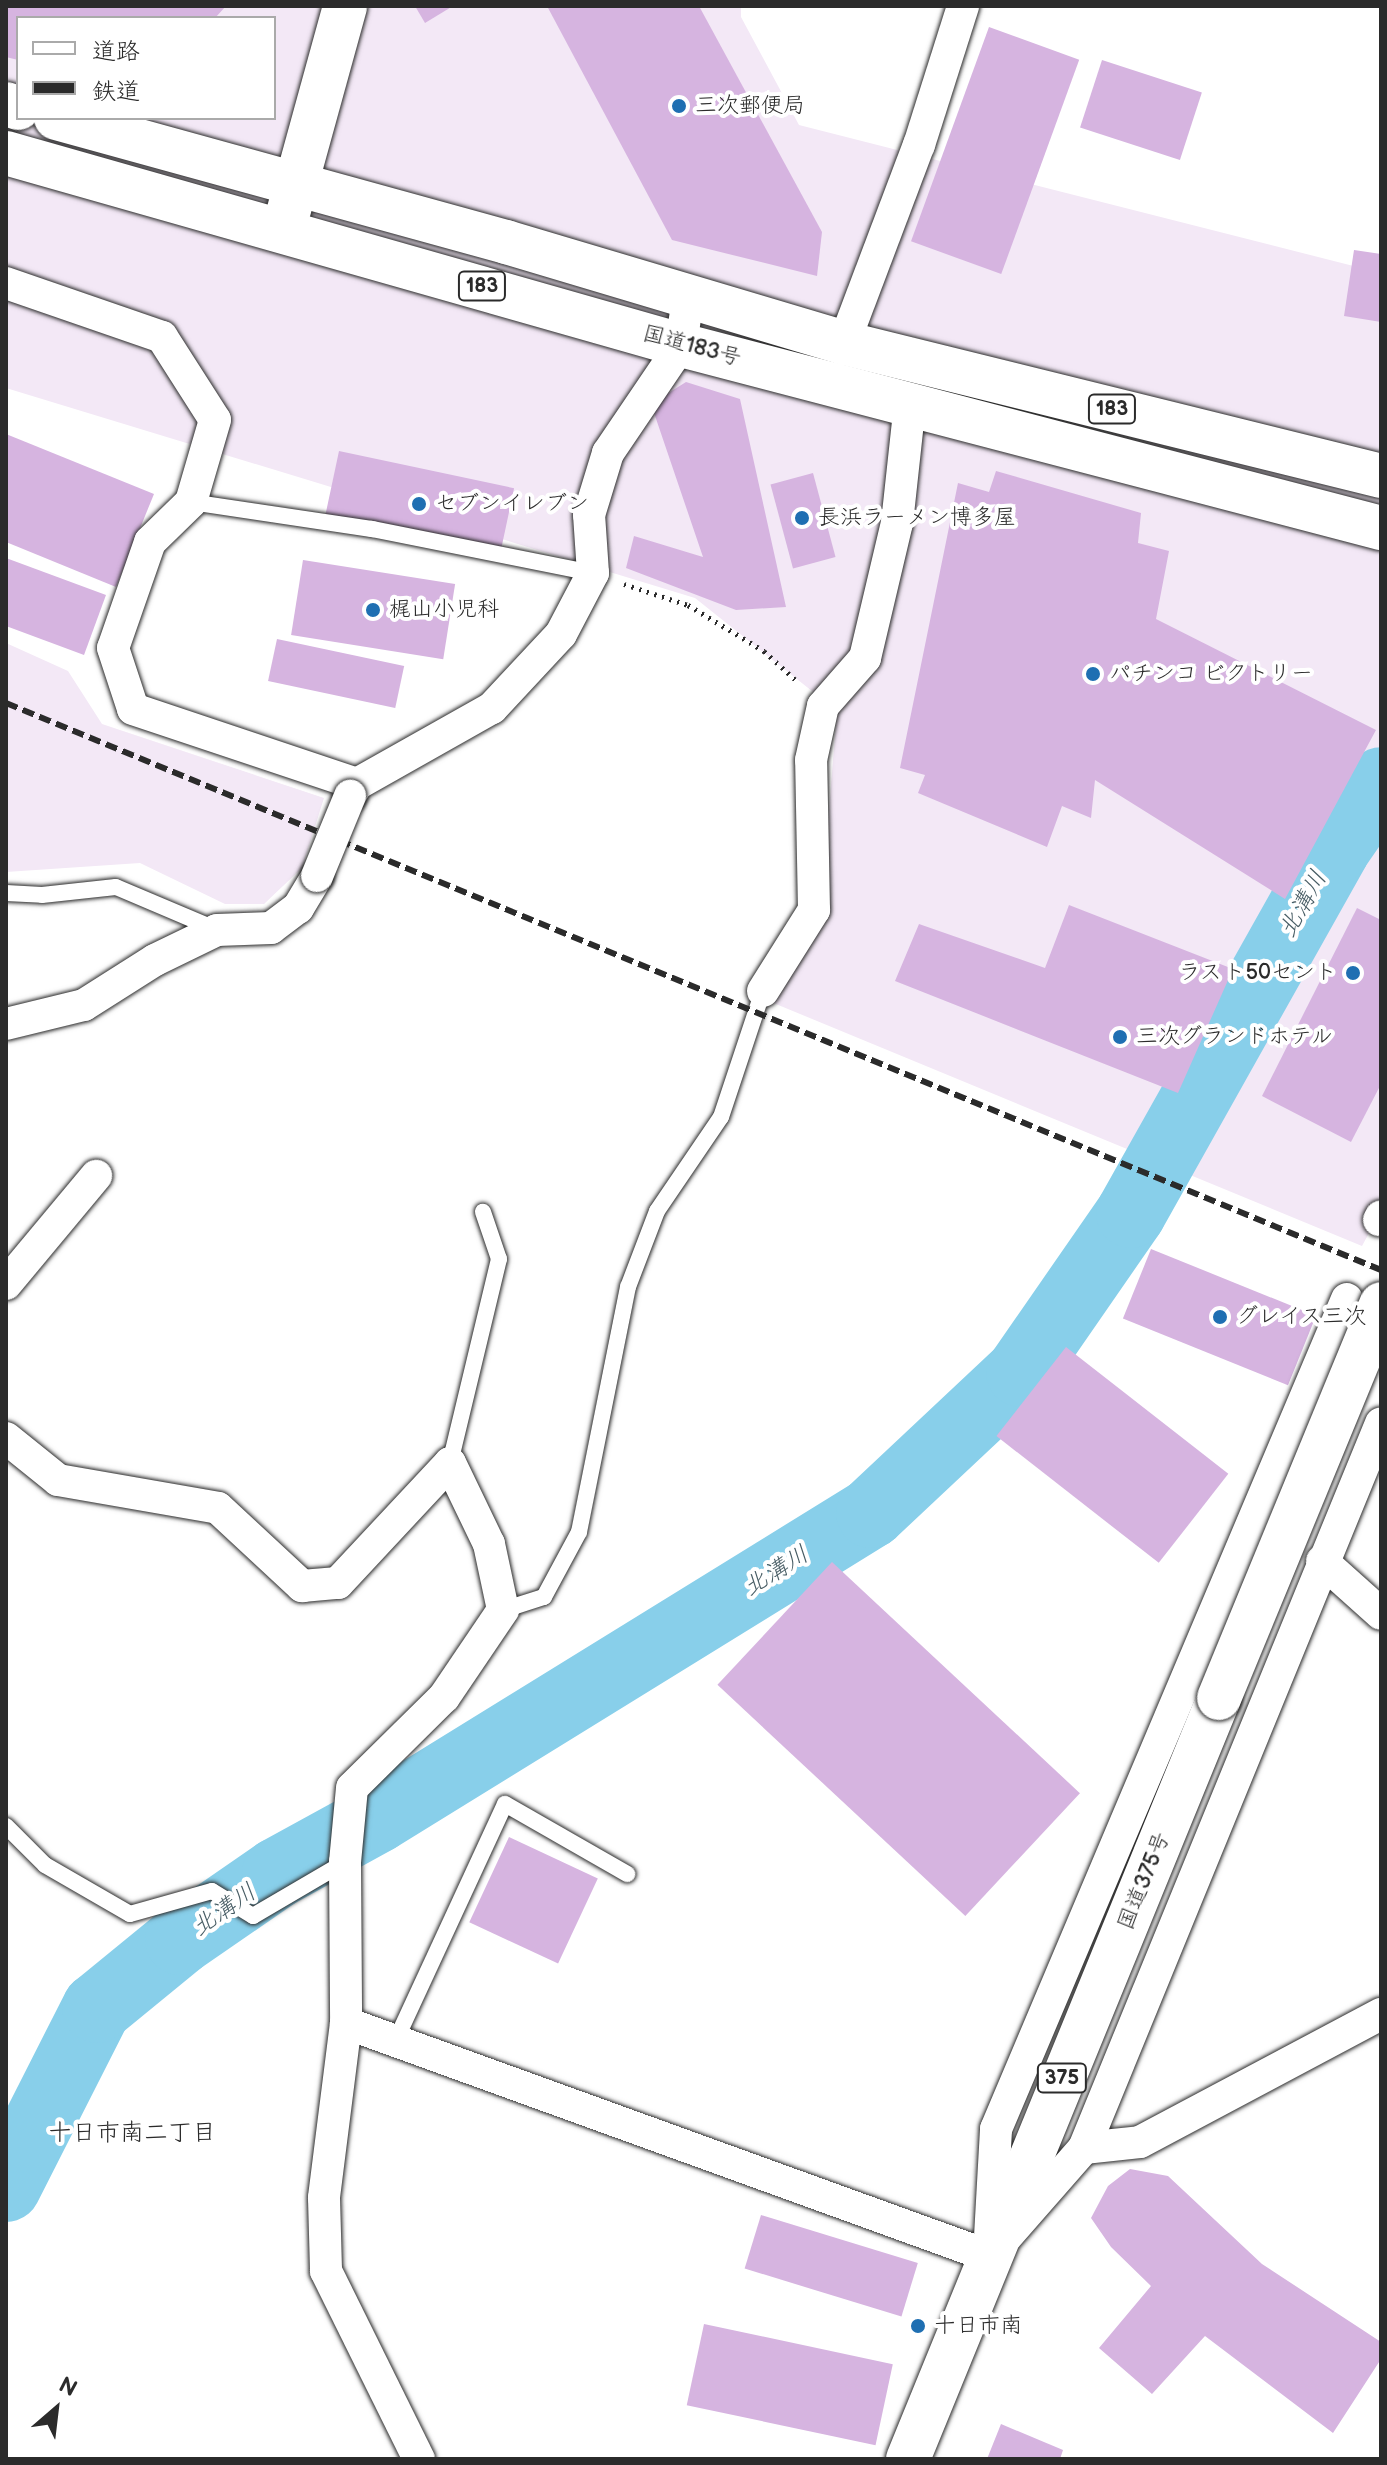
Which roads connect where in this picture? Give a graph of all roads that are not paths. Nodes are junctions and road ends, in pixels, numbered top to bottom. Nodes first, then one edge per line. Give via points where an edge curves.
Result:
1 (345, 6) edge
2 (963, 6) edge
3 (63, 120) edge
4 (6, 153) edge
5 (293, 184) junction
6 (284, 228) junction
7 (6, 283) edge
8 (688, 298) junction
9 (844, 343) junction
10 (681, 345) junction
11 (910, 403) junction
12 (1381, 476) edge
13 (191, 502) junction
14 (1306, 508) junction
15 (1381, 528) edge
16 (1381, 554) edge
17 (593, 573) junction
18 (353, 790) junction
19 (6, 893) edge
20 (217, 930) junction
21 (763, 991) joint
22 (6, 1024) edge
23 (96, 1176) dead end
24 (483, 1212) dead end
25 (6, 1284) edge
26 (1364, 1302) edge
27 (1298, 1416) junction
28 (1363, 1436) edge
29 (6, 1438) edge
30 (450, 1463) junction
31 (1322, 1561) junction
32 (503, 1610) junction
33 (1381, 1614) edge
34 (6, 1826) edge
35 (345, 1862) junction
36 (627, 1874) dead end
37 (1381, 2014) edge
38 (346, 2023) junction
39 (395, 2042) junction
40 (1084, 2148) junction
41 (989, 2256) junction
42 (419, 2459) edge
43 (908, 2459) edge

1 - 5 main road
2 - 9 street via 919,145
3 - 5 main road, 国道183号 / 183
4 - 6 main road, 国道183号 / 183
5 - 6 main road
5 - 8 main road, 国道183号 / 183
6 - 10 main road, 国道183号 / 183
7 - 13 street via 162,337 215,420
8 - 9 main road, 国道183号 / 183
8 - 10 street
9 - 12 main road, 国道183号 / 183
10 - 11 main road, 国道183号 / 183
10 - 17 street via 608,453 589,515
11 - 14 main road, 国道183号 / 183
11 - 21 street via 897,523 865,658 823,706 811,760 814,910
13 - 17 lane via 372,529
13 - 18 street via 150,542 113,648 133,709
14 - 15 main road, 国道183号 / 183
14 - 16 main road
17 - 18 street via 561,634 492,708
18 - 20 street, bridge via 298,908 271,928
19 - 20 lane via 116,887
20 - 22 street via 155,960 84,1005
21 - 32 lane via 721,1117 657,1211 628,1287 579,1532 544,1597
23 - 25 street
24 - 30 lane via 499,1259
26 - 27 street
26 - 41 main road, 国道375号 / 375, bridge via 1219,1698
27 - 28 lane
27 - 41 street via 996,2129
28 - 31 street
29 - 30 street via 58,1480 218,1508 302,1586 338,1583
30 - 32 street via 489,1544
31 - 33 street
31 - 40 street
32 - 35 street via 444,1697 352,1788
34 - 35 lane via 45,1865 130,1914 212,1891 253,1916
35 - 38 street
36 - 39 lane via 505,1804
37 - 40 street via 1140,2142
38 - 39 street
38 - 42 street via 324,2198 326,2271
39 - 41 street
40 - 41 street
41 - 43 main road, 国道375号 / 375

